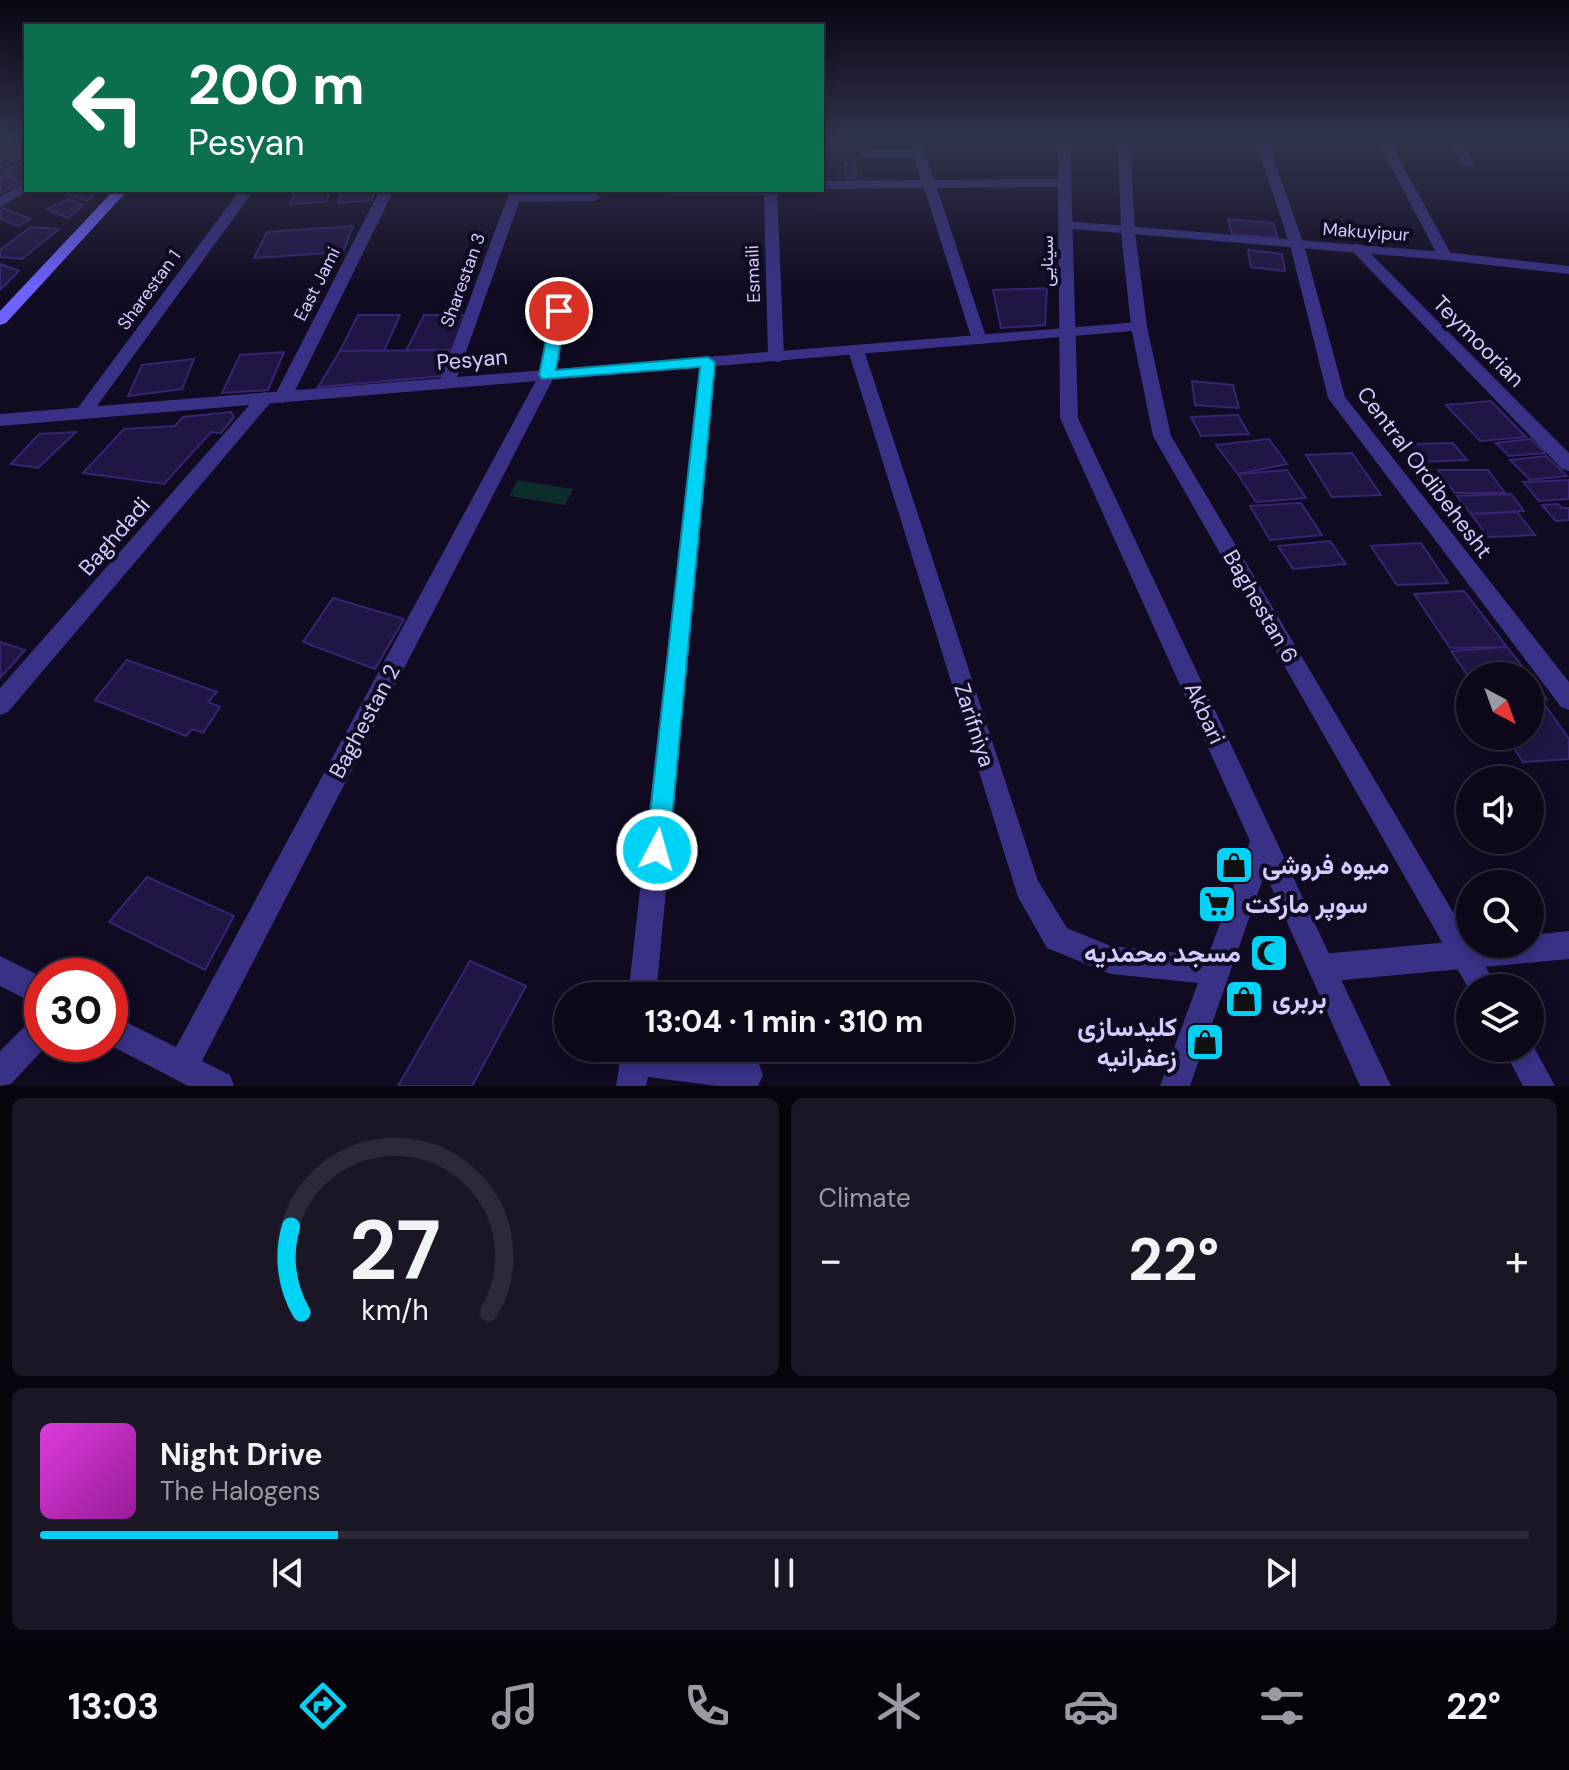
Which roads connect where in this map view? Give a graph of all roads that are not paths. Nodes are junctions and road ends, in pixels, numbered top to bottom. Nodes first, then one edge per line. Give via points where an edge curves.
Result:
1 (19, 191) edge
2 (931, 191) edge
3 (1065, 191) edge
4 (1126, 191) edge
5 (1278, 191) edge
6 (1410, 191) edge
7 (109, 192) edge
8 (119, 192) edge
9 (246, 192) edge
10 (386, 192) edge
11 (720, 192) edge
12 (770, 192) edge
13 (671, 193) edge
14 (516, 194) edge
15 (594, 197) dead end
16 (0, 203) edge
17 (1065, 225) junction
18 (1128, 231) junction
19 (1297, 245) junction
20 (1357, 248) junction
21 (1445, 256) junction
22 (1569, 270) edge
23 (0, 306) edge
24 (559, 311) dead end
25 (0, 320) edge
26 (1139, 327) junction
27 (1065, 333) junction
28 (979, 340) junction
29 (856, 350) junction
30 (776, 357) junction
31 (708, 362) junction
32 (547, 375) junction
33 (447, 383) junction
34 (274, 397) junction
35 (83, 413) junction
36 (0, 420) edge
37 (1569, 464) edge
38 (1569, 700) edge
39 (0, 705) edge
40 (1263, 841) junction
41 (1456, 937) edge
42 (1569, 945) edge
43 (1544, 947) edge
44 (1456, 955) edge
45 (1322, 968) junction
46 (0, 970) edge
47 (1216, 971) junction
48 (643, 982) edge
49 (24, 983) edge
50 (128, 1038) edge
51 (24, 1048) edge
52 (1526, 1062) edge
53 (635, 1065) edge
54 (182, 1067) junction
55 (0, 1073) edge
56 (748, 1075) dead end
57 (219, 1086) edge
58 (1175, 1086) edge
59 (1376, 1086) edge
60 (1540, 1086) edge

1 - 16 street
2 - 28 street
3 - 17 street, سینایی
4 - 18 street, Baghestan 6
5 - 19 street, Central Ordibehesht
6 - 21 street
7 - 23 main road
8 - 25 main road
9 - 35 street, Sharestan 1
10 - 34 street, East Jami
11 - 13 street
12 - 30 street, Esmaili
14 - 15 street
14 - 33 street, Sharestan 3
17 - 18 street, Makuyipur
17 - 27 street, سینایی
18 - 19 street, Makuyipur
18 - 26 street, Baghestan 6
19 - 20 street, Makuyipur
19 - 38 street, Central Ordibehesht via 1337,398
20 - 21 street, Makuyipur
20 - 37 street, Teymoorian
21 - 22 street, Makuyipur
24 - 32 street, Baghestan 2
26 - 27 street, Pesyan
26 - 41 street, Baghestan 6 via 1162,436
27 - 28 street, Pesyan
27 - 40 street, Akbari via 1069,418
28 - 29 street, Pesyan
29 - 30 street, Pesyan
29 - 47 street, Zarifniya via 1027,888 1057,938 1111,960
30 - 31 street, Pesyan
31 - 32 street, Pesyan
31 - 48 street
32 - 33 street, Pesyan
32 - 54 street, Baghestan 2
33 - 34 street, Pesyan
34 - 35 street, Pesyan
34 - 39 street, Baghdadi
35 - 36 street, Pesyan
40 - 45 street, Akbari
40 - 47 street
42 - 43 street
44 - 45 street
45 - 59 street, Akbari
46 - 49 street
47 - 58 street
50 - 54 street
51 - 55 street
52 - 60 street
53 - 56 street
54 - 57 street

